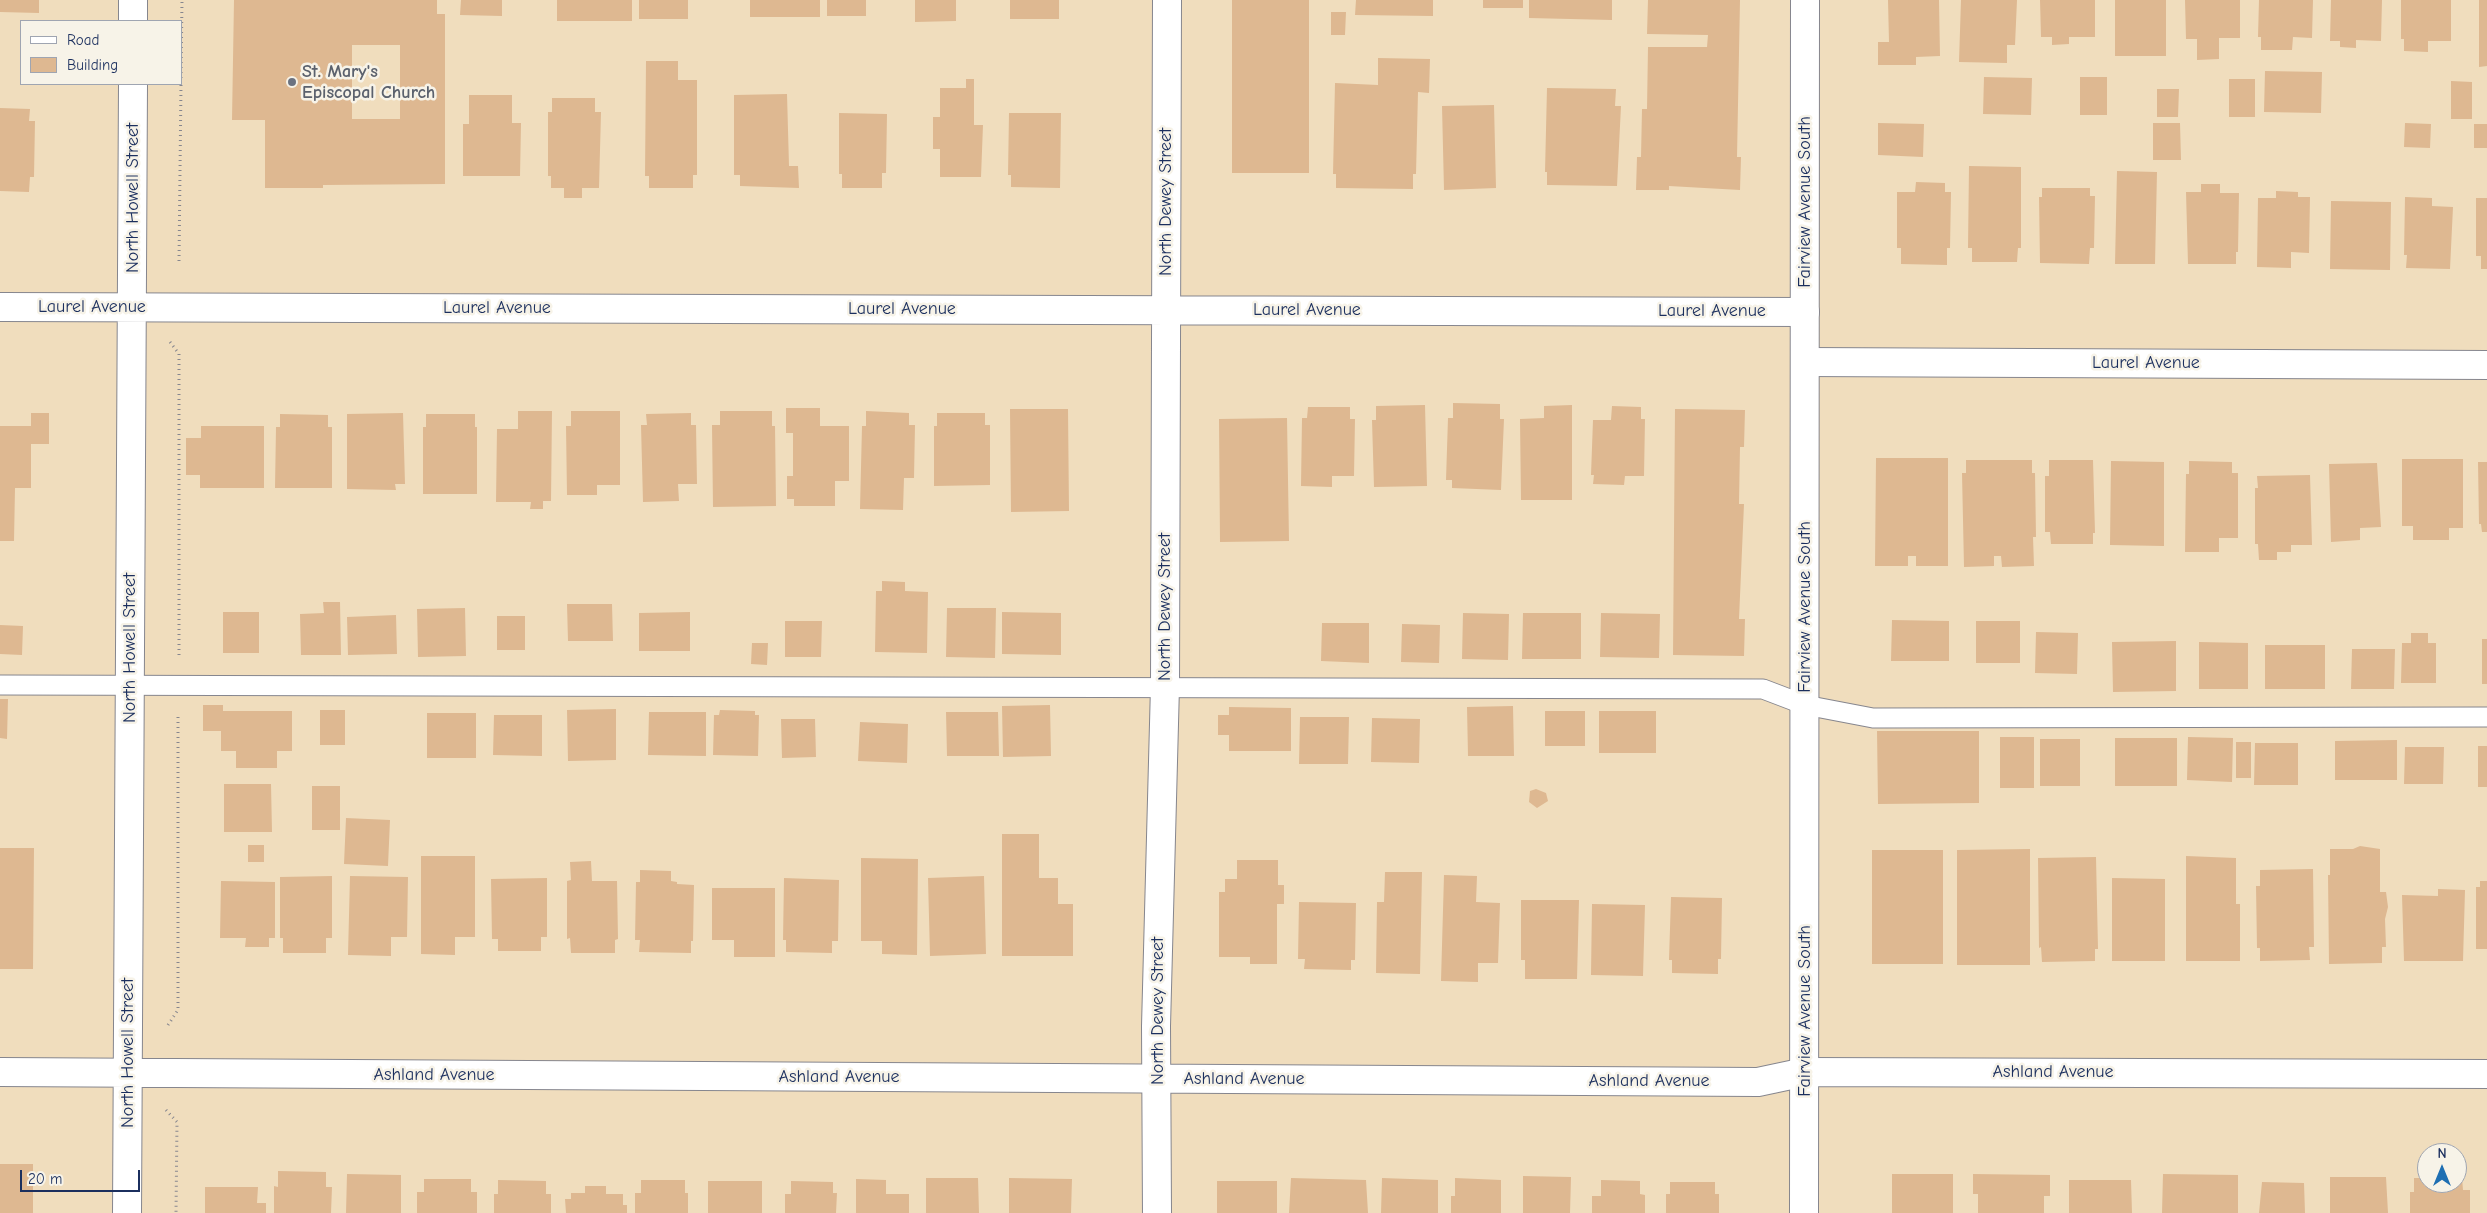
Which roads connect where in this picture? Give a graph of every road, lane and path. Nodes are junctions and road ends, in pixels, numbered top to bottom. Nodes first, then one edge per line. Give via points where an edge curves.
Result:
1 (134, 0) edge
2 (182, 0) edge
3 (1167, 0) edge
4 (1805, 0) edge
5 (133, 20) edge
6 (182, 20) edge
7 (133, 85) edge
8 (181, 85) edge
9 (179, 261) dead end
10 (0, 307) edge
11 (132, 307) junction
12 (1166, 310) junction
13 (1805, 312) junction
14 (1805, 362) junction
15 (2487, 365) edge
16 (0, 685) edge
17 (130, 685) junction
18 (1165, 686) junction
19 (1805, 705) junction
20 (2487, 717) edge
21 (0, 1072) edge
22 (1805, 1072) junction
23 (128, 1073) junction
24 (2487, 1074) edge
25 (1157, 1079) junction
26 (166, 1110) dead end
27 (127, 1213) edge
28 (176, 1213) edge
29 (1157, 1213) edge
30 (1804, 1213) edge

1 - 5 street
2 - 6 path
3 - 12 street, North Dewey Street
4 - 13 street, Fairview Avenue South
7 - 11 street, North Howell Street
8 - 9 path
10 - 11 street, Laurel Avenue
11 - 12 street, Laurel Avenue
11 - 17 street, North Howell Street
12 - 13 street, Laurel Avenue
12 - 18 street, North Dewey Street
13 - 14 street, Fairview Avenue South
14 - 15 street, Laurel Avenue
14 - 19 street, Fairview Avenue South
16 - 17 lane
17 - 18 lane
17 - 23 street, North Howell Street
18 - 19 lane via 1763,689
18 - 25 street, North Dewey Street
19 - 20 lane via 1873,718
19 - 22 street, Fairview Avenue South
21 - 23 street, Ashland Avenue
22 - 24 street, Ashland Avenue
22 - 25 street, Ashland Avenue via 1758,1082
22 - 30 street, Fairview Avenue South
23 - 25 street, Ashland Avenue
23 - 27 street, North Howell Street
25 - 29 street, North Dewey Street
26 - 28 path via 177,1122

